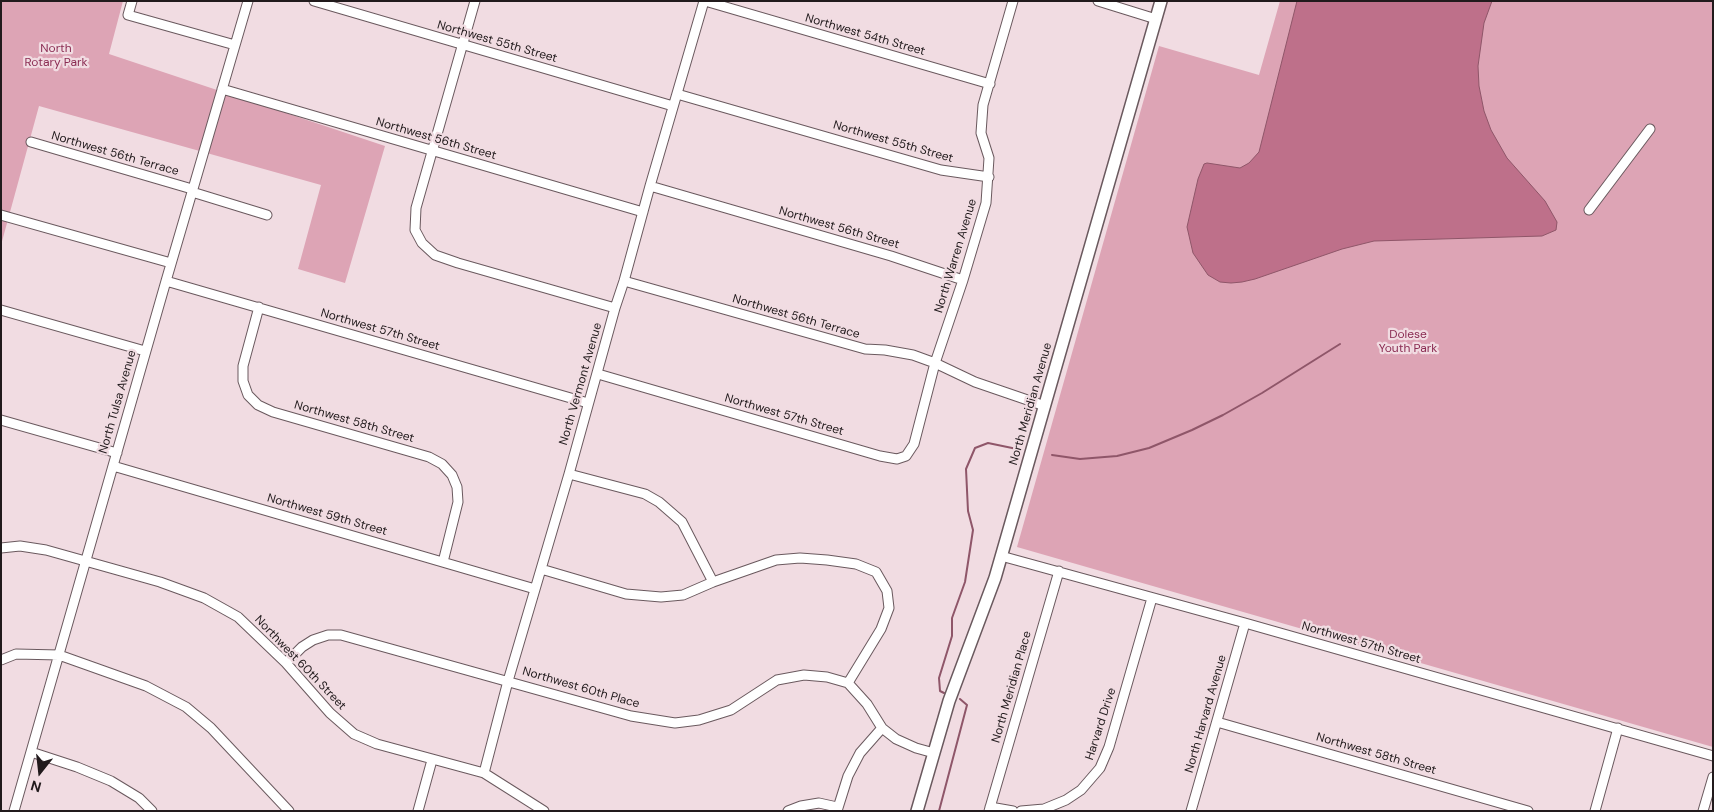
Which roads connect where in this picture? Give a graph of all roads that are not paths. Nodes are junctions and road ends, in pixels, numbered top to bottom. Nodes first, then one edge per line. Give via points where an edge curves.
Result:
1 (132, 1) edge
2 (248, 1) edge
3 (314, 1) edge
4 (475, 1) edge
5 (704, 1) edge
6 (1013, 1) edge
7 (1098, 1) edge
8 (1161, 1) edge
9 (1156, 19) junction
10 (235, 44) junction
11 (462, 44) junction
12 (990, 84) junction
13 (222, 89) junction
14 (676, 94) junction
15 (673, 106) junction
16 (1650, 129) dead end
17 (31, 142) dead end
18 (432, 150) junction
19 (989, 177) junction
20 (650, 186) junction
21 (192, 191) junction
22 (1589, 210) dead end
23 (643, 212) junction
24 (267, 214) dead end
25 (1, 215) edge
26 (171, 263) junction
27 (963, 280) junction
28 (166, 281) junction
29 (624, 281) junction
30 (259, 308) junction
31 (615, 308) junction
32 (1, 310) edge
33 (146, 351) junction
34 (935, 363) junction
35 (598, 374) junction
36 (588, 403) junction
37 (1045, 406) junction
38 (1, 420) edge
39 (117, 453) junction
40 (906, 456) joint
41 (113, 466) junction
42 (569, 474) junction
43 (1, 548) edge
44 (1001, 556) junction
45 (85, 560) junction
46 (442, 562) junction
47 (541, 569) junction
48 (1059, 571) junction
49 (714, 582) junction
50 (535, 588) junction
51 (1152, 598) junction
52 (1245, 623) junction
53 (58, 655) junction
54 (1, 660) edge
55 (286, 663) junction
56 (508, 681) junction
57 (848, 683) junction
58 (1216, 722) junction
59 (882, 728) junction
60 (1618, 728) junction
61 (31, 752) junction
62 (934, 753) junction
63 (1713, 756) edge
64 (432, 760) junction
65 (484, 773) junction
66 (1713, 777) edge
67 (837, 809) edge
68 (989, 809) edge
69 (14, 811) edge
70 (152, 811) edge
71 (289, 811) edge
72 (418, 811) edge
73 (544, 811) edge
74 (788, 811) edge
75 (917, 811) edge
76 (1013, 811) edge
77 (1021, 811) edge
78 (1191, 811) edge
79 (1528, 811) edge
80 (1595, 811) edge
81 (1703, 811) edge

1 - 10 street via 128,15
2 - 10 street, North Tulsa Avenue
3 - 11 street, Northwest 55th Street
4 - 11 street
5 - 12 street, Northwest 54th Street
5 - 14 street, North Vermont Avenue
6 - 12 street, North Warren Avenue
7 - 9 street
8 - 9 main road, North Meridian Avenue
9 - 37 main road, North Meridian Avenue
10 - 13 street, North Tulsa Avenue
11 - 15 street, Northwest 55th Street
11 - 18 street
12 - 19 street, North Warren Avenue via 983,105 981,133 989,158
13 - 18 street, Northwest 56th Street
13 - 21 street, North Tulsa Avenue
14 - 15 street, North Vermont Avenue
14 - 19 street, Northwest 55th Street via 942,170
15 - 20 street, North Vermont Avenue
16 - 22 street
17 - 21 street, Northwest 56th Terrace
18 - 23 street, Northwest 56th Street
18 - 31 street via 416,208 415,230 422,243 436,255 458,263
19 - 27 street, North Warren Avenue via 986,203
20 - 23 street, North Vermont Avenue
20 - 27 street, Northwest 56th Street
21 - 24 street, Northwest 56th Terrace
21 - 26 street, North Tulsa Avenue
23 - 29 street, North Vermont Avenue
25 - 26 street
26 - 28 street, North Tulsa Avenue
27 - 34 street, North Warren Avenue
28 - 30 street, Northwest 57th Street
28 - 33 street, North Tulsa Avenue
29 - 31 street, North Vermont Avenue
29 - 34 street, Northwest 56th Terrace via 834,341 913,355
30 - 36 street, Northwest 57th Street
30 - 46 street, Northwest 58th Street via 243,366 243,381 248,395 258,405 273,412 429,457 442,464 452,475 458,502
31 - 35 street, North Vermont Avenue
32 - 33 street
33 - 39 street, North Tulsa Avenue
34 - 37 street, Northwest 56th Terrace via 975,382
34 - 40 street, North Warren Avenue via 914,444
35 - 36 street, North Vermont Avenue
35 - 40 street, Northwest 57th Street via 880,456 897,459
36 - 42 street, North Vermont Avenue
37 - 44 main road, North Meridian Avenue
38 - 39 street
39 - 41 street, North Tulsa Avenue
41 - 45 street, North Tulsa Avenue
41 - 46 street, Northwest 59th Street
42 - 47 street, North Vermont Avenue
42 - 49 street via 645,494 660,502 682,522
43 - 45 street, Northwest 60th Street via 20,546
44 - 48 street, Northwest 57th Street
44 - 62 main road, North Meridian Avenue via 949,701
45 - 53 street, North Tulsa Avenue
45 - 55 street, Northwest 60th Street via 204,598 238,617
46 - 50 street, Northwest 59th Street
47 - 49 street via 626,594 661,597 683,595
47 - 50 street, North Vermont Avenue
48 - 51 street, Northwest 57th Street
48 - 68 street, North Meridian Place
49 - 57 street via 776,560 800,558 856,564 876,572 887,591 889,608 881,629
50 - 56 street, North Vermont Avenue
51 - 52 street, Northwest 57th Street
51 - 77 street, Harvard Drive via 1100,768 1081,790 1066,800 1044,809
52 - 58 street, North Harvard Avenue
52 - 60 street, Northwest 57th Street
53 - 54 street via 16,654
53 - 61 street, North Tulsa Avenue
53 - 71 street via 146,686 186,707 212,728
55 - 56 street, Northwest 60th Place via 313,640 341,634
55 - 64 street, Northwest 60th Street via 330,713 354,734
56 - 57 street, Northwest 60th Place via 631,716 675,723 732,710 777,680 804,674
56 - 65 street, North Vermont Avenue
57 - 59 street
58 - 78 street, North Harvard Avenue
58 - 79 street, Northwest 58th Street
59 - 62 street via 896,739
59 - 67 street via 860,753
60 - 63 street, Northwest 57th Street
60 - 80 street
61 - 69 street, North Tulsa Avenue
61 - 70 street via 111,781 139,798
62 - 75 main road, North Meridian Avenue
64 - 65 street, Northwest 60th Street
64 - 72 street
65 - 73 street, Northwest 60th Street
66 - 81 street
67 - 74 street via 819,803
68 - 76 street

